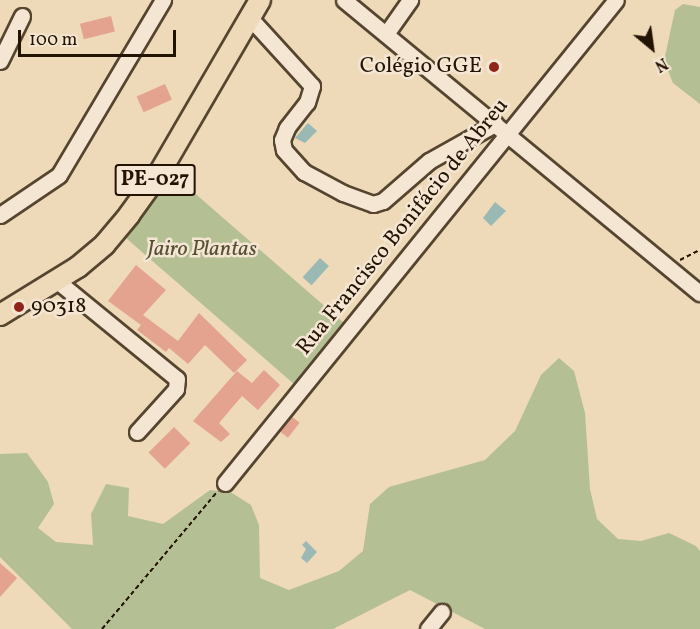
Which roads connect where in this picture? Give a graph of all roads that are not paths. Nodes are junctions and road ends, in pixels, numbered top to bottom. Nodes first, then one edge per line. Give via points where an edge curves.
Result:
1 (163, 0) edge
2 (260, 0) edge
3 (344, 0) edge
4 (410, 0) edge
5 (616, 0) edge
6 (22, 16) dead end
7 (250, 18) junction
8 (386, 34) junction
9 (0, 61) edge
10 (501, 129) junction
11 (0, 215) edge
12 (56, 280) junction
13 (700, 293) edge
14 (0, 315) edge
15 (137, 432) dead end
16 (225, 483) road end
17 (442, 612) dead end
18 (428, 629) edge

1 - 11 street via 59,176
2 - 7 main road, PE-027
3 - 8 street
4 - 8 street
5 - 10 street, Rua Francisco Bonifácio de Abreu
6 - 9 street
7 - 10 street via 312,86 307,102 287,128 282,140 284,150 304,172 343,194 373,204 383,201 429,161
7 - 12 main road, PE-027 via 160,172 129,215 105,244
8 - 10 street
10 - 13 street
10 - 16 street, Rua Francisco Bonifácio de Abreu
12 - 14 main road, PE-027
12 - 15 street via 177,379 176,389
17 - 18 street

